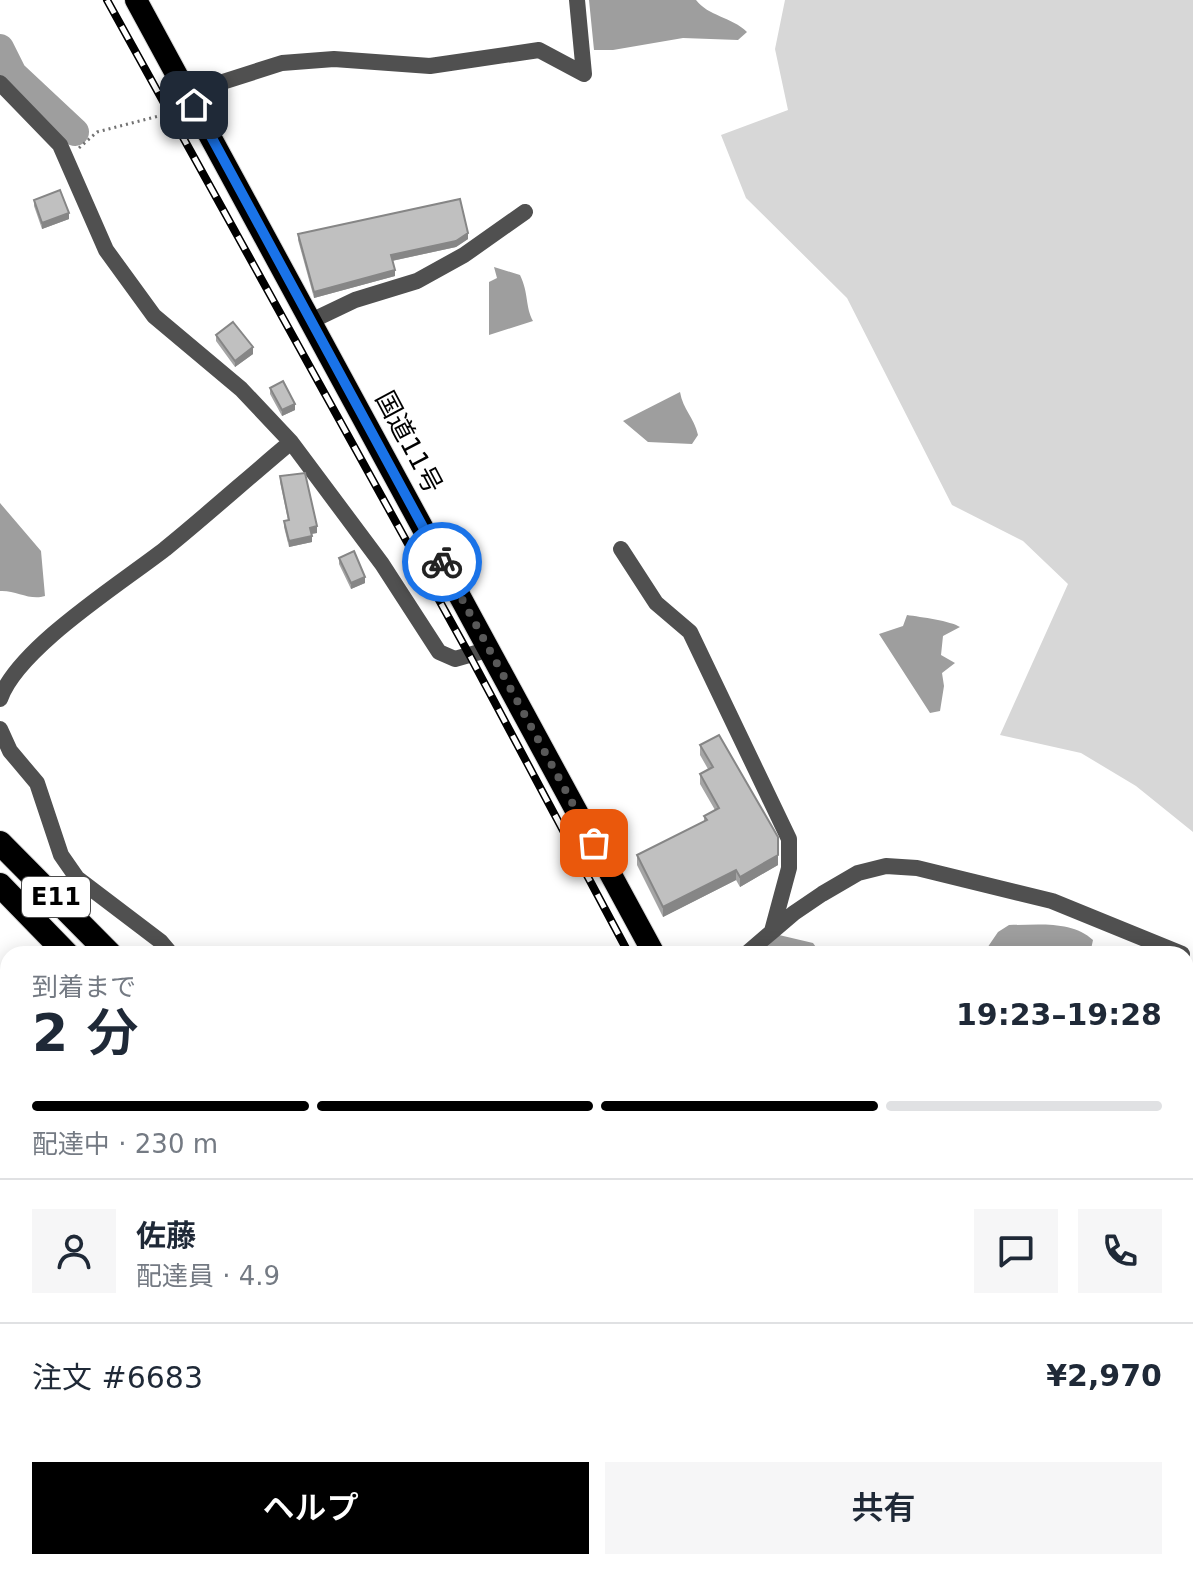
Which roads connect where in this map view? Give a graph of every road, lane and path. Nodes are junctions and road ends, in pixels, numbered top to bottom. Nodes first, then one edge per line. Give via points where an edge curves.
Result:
1 (136, 0) edge
2 (577, 0) edge
3 (0, 83) edge
4 (191, 99) junction
5 (69, 161) junction
6 (525, 212) dead end
7 (311, 321) junction
8 (291, 442) junction
9 (621, 549) dead end
10 (490, 649) junction
11 (0, 699) edge
12 (0, 729) edge
13 (0, 843) edge
14 (19, 862) junction
15 (0, 885) edge
16 (772, 931) junction
17 (59, 946) edge
18 (102, 946) edge
19 (117, 946) edge
20 (164, 946) edge
21 (650, 946) edge
22 (755, 946) edge
23 (1162, 946) edge

1 - 4 highway, 国道11号
2 - 4 street via 584,74 539,50 430,66 334,59 282,63
3 - 5 street
4 - 5 path via 97,132
4 - 7 highway, 国道11号
5 - 8 street via 106,250 154,316 241,389
6 - 7 street via 417,281 355,300
7 - 10 highway, 国道11号
8 - 10 street via 382,564 439,652 455,659
8 - 11 street via 24,660
9 - 16 street via 656,603 690,632 789,839 789,868
10 - 21 highway, 国道11号
12 - 20 street via 10,751 37,783 61,855 77,878
13 - 14 highway, E11
14 - 18 highway, E11
14 - 19 highway
15 - 17 highway, E11
16 - 22 street
16 - 23 street via 858,873 886,866 917,868 1052,901

